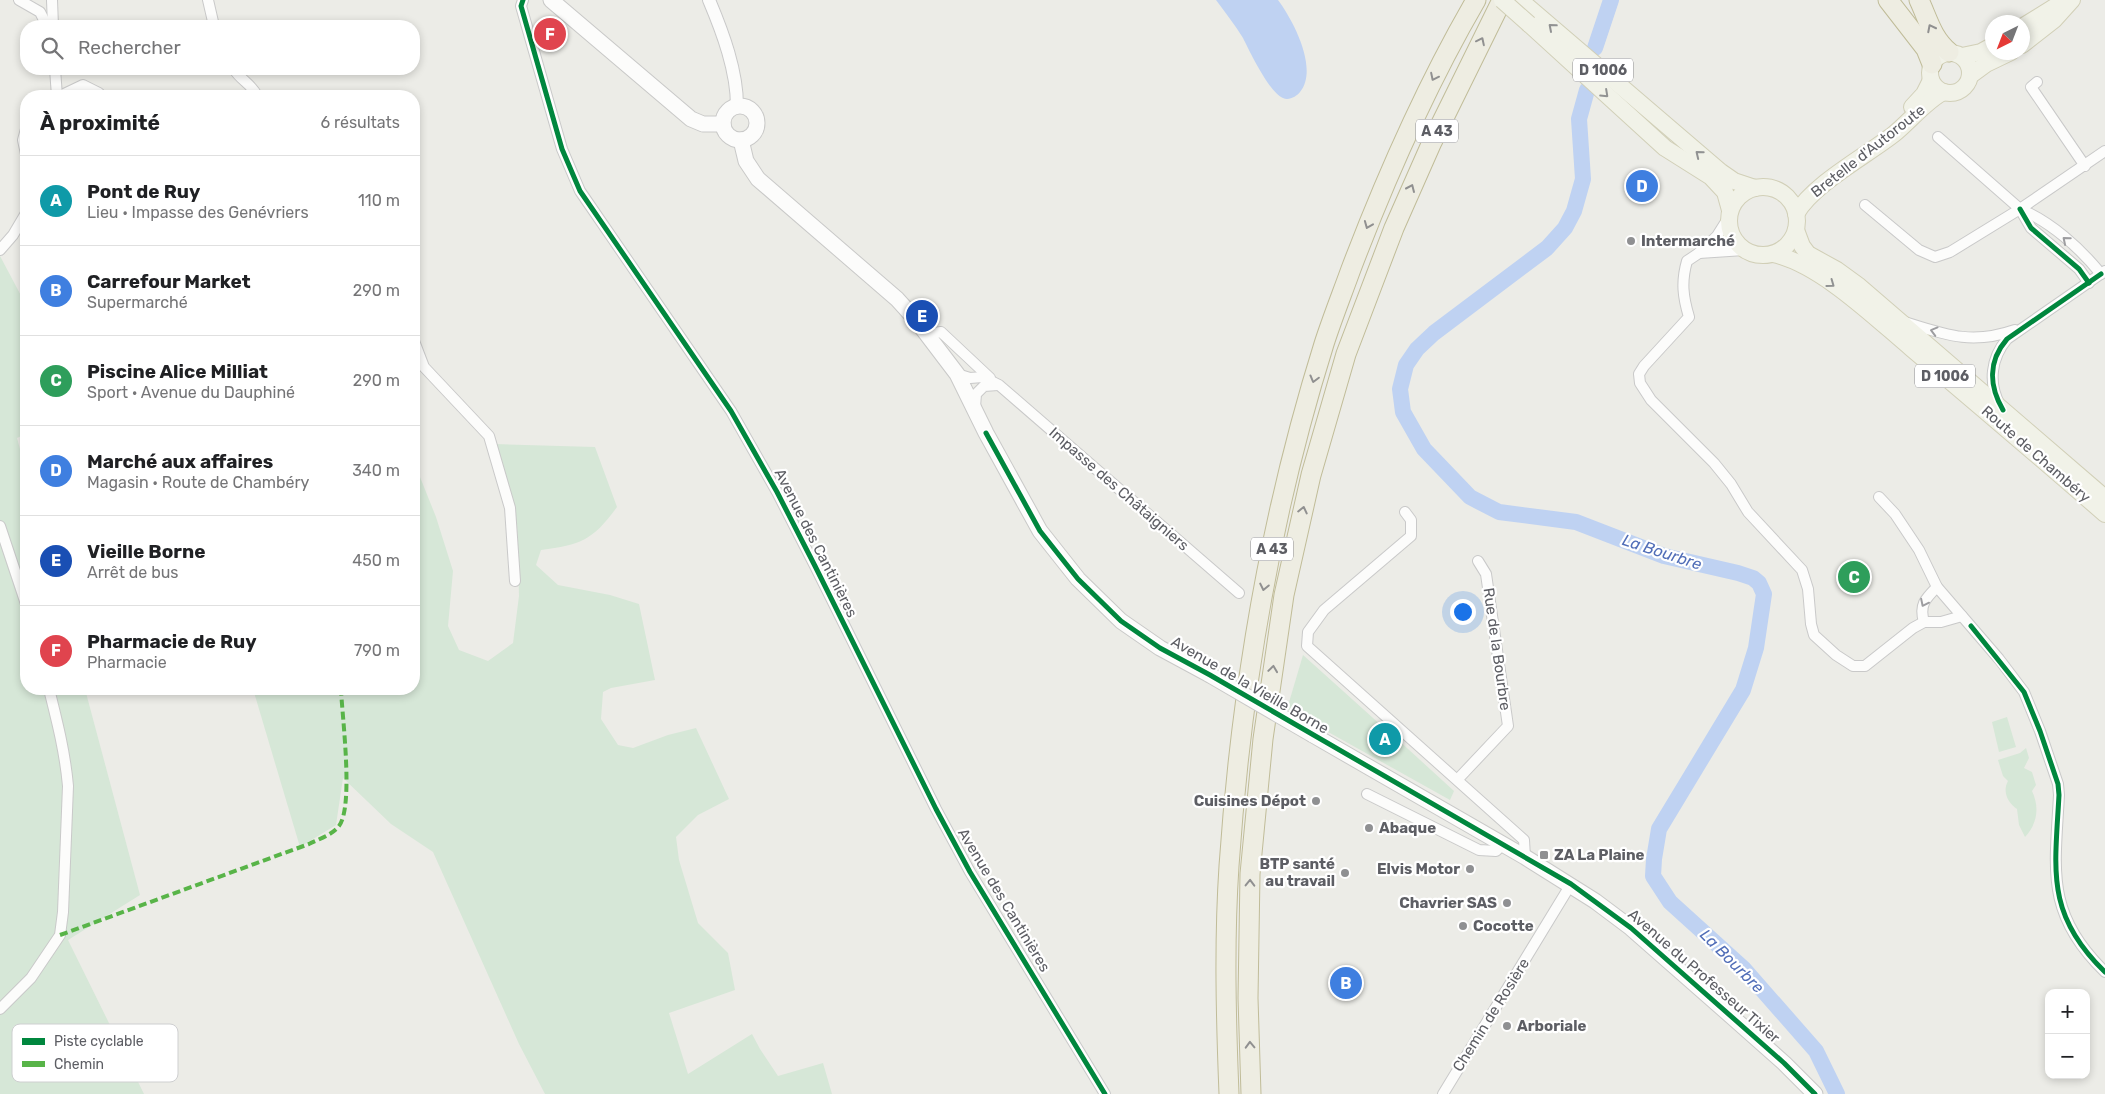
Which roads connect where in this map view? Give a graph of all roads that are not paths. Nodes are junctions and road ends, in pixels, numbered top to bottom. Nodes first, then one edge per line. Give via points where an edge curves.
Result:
1 (19, 0) edge
2 (52, 0) edge
3 (208, 0) edge
4 (523, 0) edge
5 (551, 0) edge
6 (709, 0) edge
7 (1466, 0) edge
8 (1476, 0) edge
9 (1502, 0) edge
10 (1520, 0) edge
11 (1888, 0) edge
12 (1919, 0) edge
13 (2066, 0) edge
14 (2072, 0) edge
15 (1533, 19) junction
16 (44, 20) edge
17 (53, 20) edge
18 (213, 20) edge
19 (2030, 22) edge
20 (1456, 34) junction
21 (2030, 39) edge
22 (1985, 50) edge
23 (1956, 54) junction
24 (1994, 60) edge
25 (1932, 72) junction
26 (56, 75) edge
27 (237, 75) edge
28 (1971, 75) junction
29 (2038, 82) dead end
30 (58, 90) edge
31 (72, 90) edge
32 (91, 90) edge
33 (254, 90) edge
34 (1944, 92) junction
35 (737, 106) junction
36 (723, 124) junction
37 (1938, 137) dead end
38 (741, 140) junction
39 (2105, 151) edge
40 (2085, 166) junction
41 (1755, 188) junction
42 (1782, 193) junction
43 (1865, 205) dead end
44 (2020, 210) junction
45 (1730, 213) junction
46 (1796, 222) junction
47 (20, 223) edge
48 (0, 250) edge
49 (1744, 250) junction
50 (1699, 253) junction
51 (1774, 254) junction
52 (2103, 272) edge
53 (2089, 283) junction
54 (1897, 320) junction
55 (2025, 326) junction
56 (927, 334) junction
57 (420, 357) edge
58 (957, 374) junction
59 (998, 385) junction
60 (975, 410) junction
61 (2003, 410) junction
62 (1879, 497) dead end
63 (2105, 498) edge
64 (1405, 512) dead end
65 (2105, 514) edge
66 (0, 526) edge
67 (1478, 561) dead end
68 (515, 581) dead end
69 (20, 586) edge
70 (1937, 588) junction
71 (1239, 593) dead end
72 (1962, 616) junction
73 (1924, 622) junction
74 (51, 695) edge
75 (1458, 779) junction
76 (1367, 794) dead end
77 (1503, 844) junction
78 (1525, 856) junction
79 (1571, 884) junction
80 (2105, 972) edge
81 (0, 1009) edge
82 (1105, 1094) edge
83 (1229, 1094) edge
84 (1252, 1094) edge
85 (1443, 1094) edge
86 (1815, 1094) edge

1 - 16 street via 40,12
2 - 17 street
3 - 18 street
4 - 82 street, Avenue des Cantinières via 521,6 562,149 580,191 731,411 782,501 921,782 970,872
5 - 36 main road via 691,119 703,124
6 - 35 street via 730,60
7 - 20 highway
8 - 20 highway, A 43
9 - 15 main road, D 1006, bridge
84 -> 9 highway, A 43 via 1248,998 1252,854 1263,739 1284,595 1309,484 1346,354 1388,243 1432,142
10 - 15 main road, D 1006
11 - 25 highway via 1926,50
23 -> 12 highway via 1938,41 1928,26
13 - 19 main road
14 - 21 main road
41 -> 15 main road, D 1006 via 1734,181 1721,172
15 -> 45 main road, D 1006 via 1665,148 1711,177 1725,192
20 -> 83 highway, A 43 via 1389,175 1324,343 1262,593 1241,733 1229,868 1225,998
22 - 23 main road
23 - 25 main road via 1936,58
23 - 28 main road via 1967,61
24 - 28 main road
25 - 34 main road via 1936,88
25 - 42 main road, Bretelle d'Autoroute via 1924,94 1898,120 1805,188
26 - 30 street
27 - 33 street
28 - 34 main road via 1958,92
29 - 40 street via 2031,87
31 - 32 street via 83,85
34 - 46 main road, Bretelle d'Autoroute via 1805,201
35 - 36 main road via 728,111
35 - 38 main road via 748,108 757,120 753,135
36 - 38 main road via 729,136
37 - 44 street
38 - 56 main road, Avenue de la Vieille Borne via 746,161 758,179 897,299
39 - 40 street
40 - 44 street
41 - 42 main road via 1769,188
41 - 45 main road via 1736,200
42 - 46 main road via 1793,206
43 - 44 street via 1919,250 1935,257 1950,252
52 -> 44 street via 2040,218
44 - 53 street via 2031,228 2080,269
45 - 49 main road via 1730,230
45 - 50 street via 1717,236
46 - 51 main road via 1788,245
46 - 54 main road, Route de Chambéry / D 1006 via 1802,246 1808,254 1852,281
47 - 48 street
49 - 50 street
49 - 51 main road via 1758,255
50 - 73 street via 1687,261 1682,280 1689,318 1639,374 1640,383 1650,400 1714,463 1766,534 1802,570 1814,635 1836,655 1854,666 1865,666
51 -> 65 main road, Route de Chambéry / D 1006 via 1797,261 1858,304
52 - 53 street
53 - 55 street
55 -> 54 street via 1990,338 1972,338
54 - 61 main road, Route de Chambéry / D 1006
55 - 61 street via 2007,339 1995,358 1993,385
56 - 58 main road, Avenue de la Vieille Borne
56 - 59 street via 941,332
57 - 68 street via 424,367 489,436 510,508
58 - 59 street, Impasse des Châtaigniers via 970,378 983,376
58 - 60 main road, Avenue de la Vieille Borne
59 - 60 street via 984,386 976,394
59 - 71 street, Impasse des Châtaigniers
60 - 77 main road, Avenue de la Vieille Borne, bridge via 1040,531 1078,579 1122,621 1160,648
61 - 63 main road, Route de Chambéry / D 1006
62 - 70 street via 1895,514 1918,550
64 - 75 street via 1411,520 1411,536 1324,610 1308,632 1307,646
66 - 69 street
67 - 75 street, Rue de la Bourbre via 1486,574 1508,726
70 - 72 street
70 -> 73 street via 1922,604
72 - 73 street via 1942,622
72 - 80 street via 2024,692 2040,731 2059,795 2056,888 2063,912 2083,949
74 - 81 street via 68,786 60,935 31,978
75 - 78 street via 1524,840
76 - 77 street via 1479,850 1496,851
77 - 78 main road, Avenue de la Vieille Borne
78 - 79 main road, Avenue de la Vieille Borne
79 - 85 street, Chemin de Rosière
79 - 86 main road, Avenue du Professeur Tixier via 1631,928

